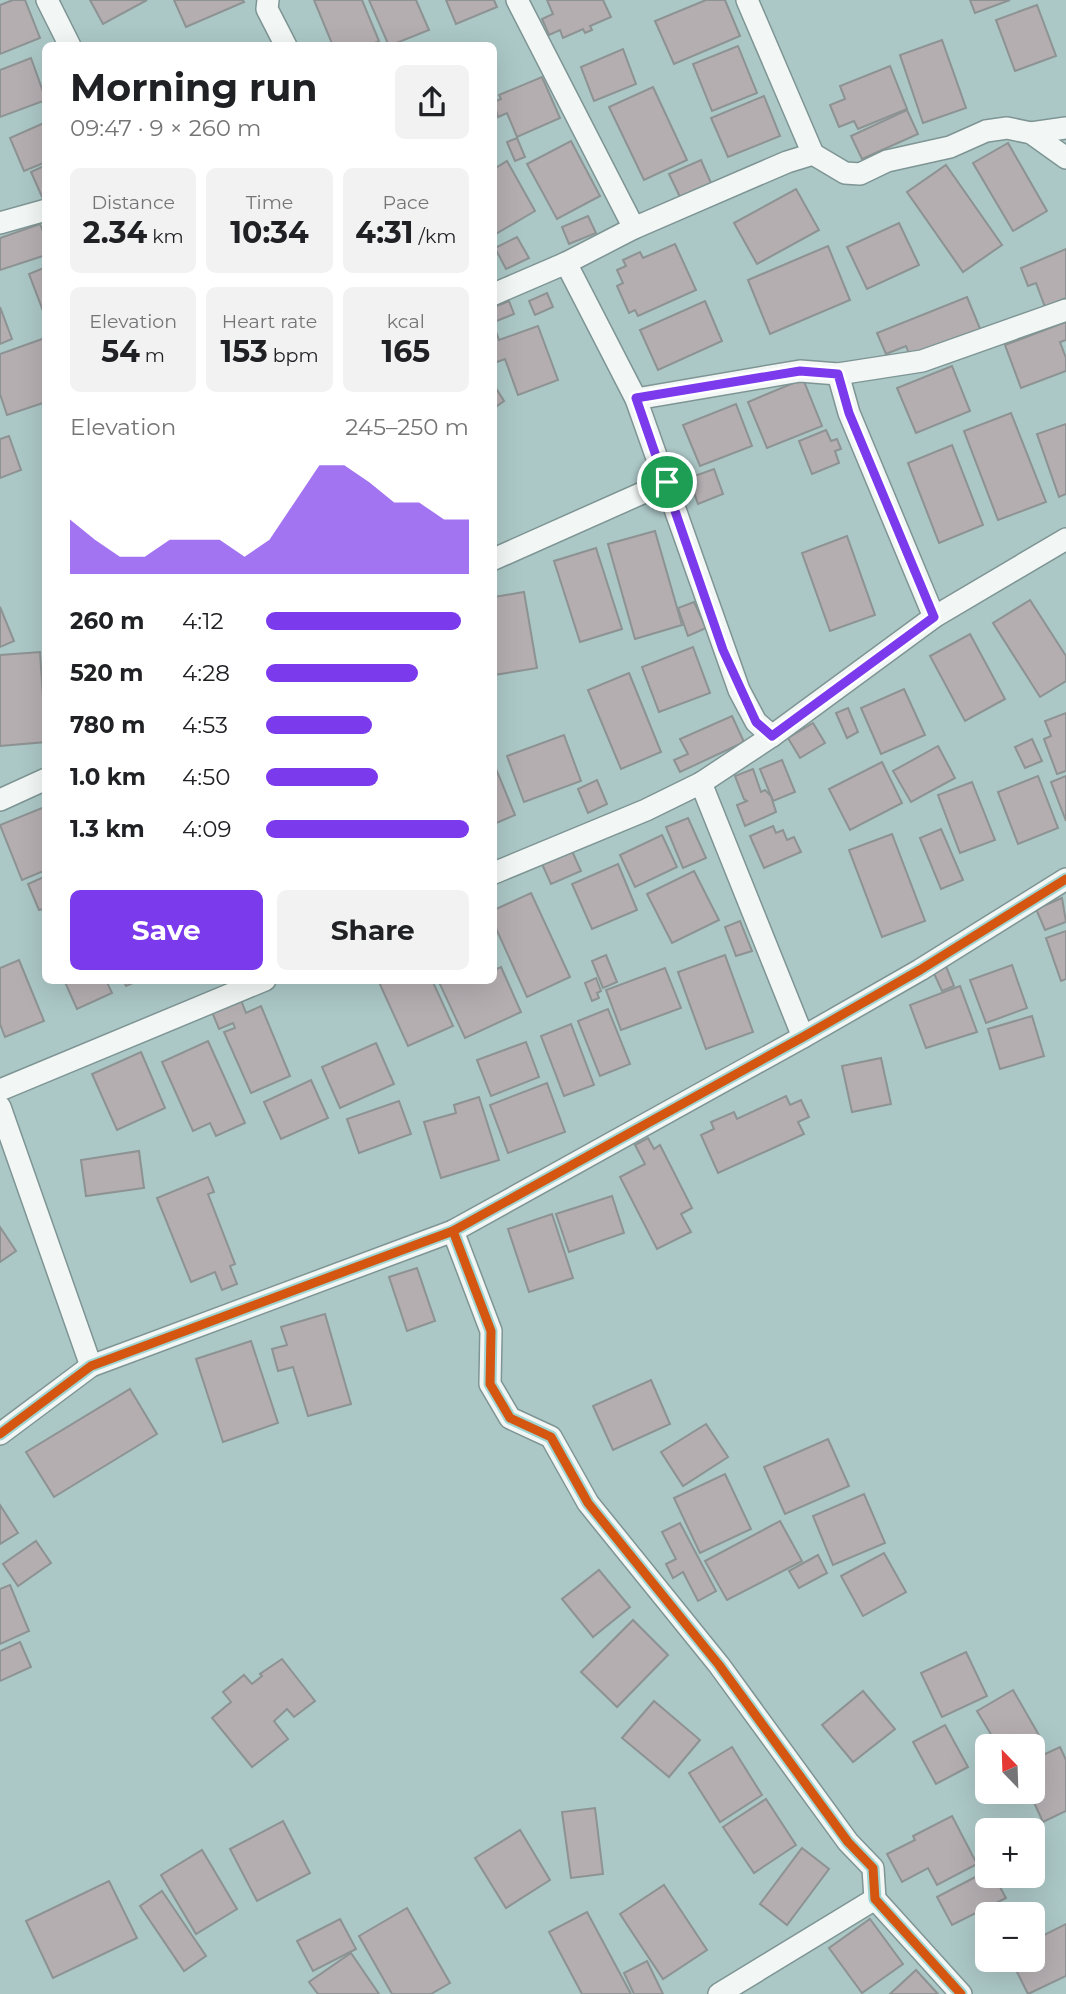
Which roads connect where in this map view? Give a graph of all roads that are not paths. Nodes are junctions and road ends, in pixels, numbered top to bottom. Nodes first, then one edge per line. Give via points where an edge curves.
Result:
1 (47, 0) edge
2 (268, 0) edge
3 (517, 0) edge
4 (747, 0) edge
5 (68, 42) edge
6 (284, 42) edge
7 (1066, 128) edge
8 (1031, 133) junction
9 (813, 155) junction
10 (1066, 158) edge
11 (42, 210) edge
12 (0, 223) edge
13 (634, 228) junction
14 (566, 263) junction
15 (497, 294) edge
16 (1066, 310) edge
17 (838, 374) junction
18 (636, 398) junction
19 (667, 482) junction
20 (1066, 539) edge
21 (497, 558) edge
22 (934, 617) junction
23 (772, 736) junction
24 (42, 781) edge
25 (701, 783) junction
26 (0, 800) edge
27 (497, 872) edge
28 (1066, 880) edge
29 (255, 984) edge
30 (803, 1037) junction
31 (0, 1090) edge
32 (0, 1107) edge
33 (453, 1231) junction
34 (91, 1366) junction
35 (0, 1434) edge
36 (875, 1899) junction
37 (719, 1994) edge
38 (961, 1994) edge

1 - 5 street
2 - 6 street via 267,9
3 - 13 street
4 - 9 street
7 - 8 street
8 - 9 street via 1007,128 986,131 950,147 887,161 860,174 845,173
8 - 10 street
9 - 13 street
11 - 12 street
13 - 14 street
14 - 15 street
14 - 18 street
16 - 17 street via 922,361
17 - 18 street via 800,371
17 - 22 street via 849,413
18 - 19 street
19 - 21 street
19 - 23 street via 735,680 756,722
20 - 22 street
22 - 23 street
23 - 25 street
24 - 26 street
25 - 27 street
25 - 30 street
28 - 30 street
29 - 31 street
30 - 33 street
32 - 34 street
33 - 34 street
33 - 36 street via 491,1331 490,1384 510,1418 551,1437 588,1503 719,1665 848,1842 873,1868
34 - 35 street
36 - 37 street
36 - 38 street

